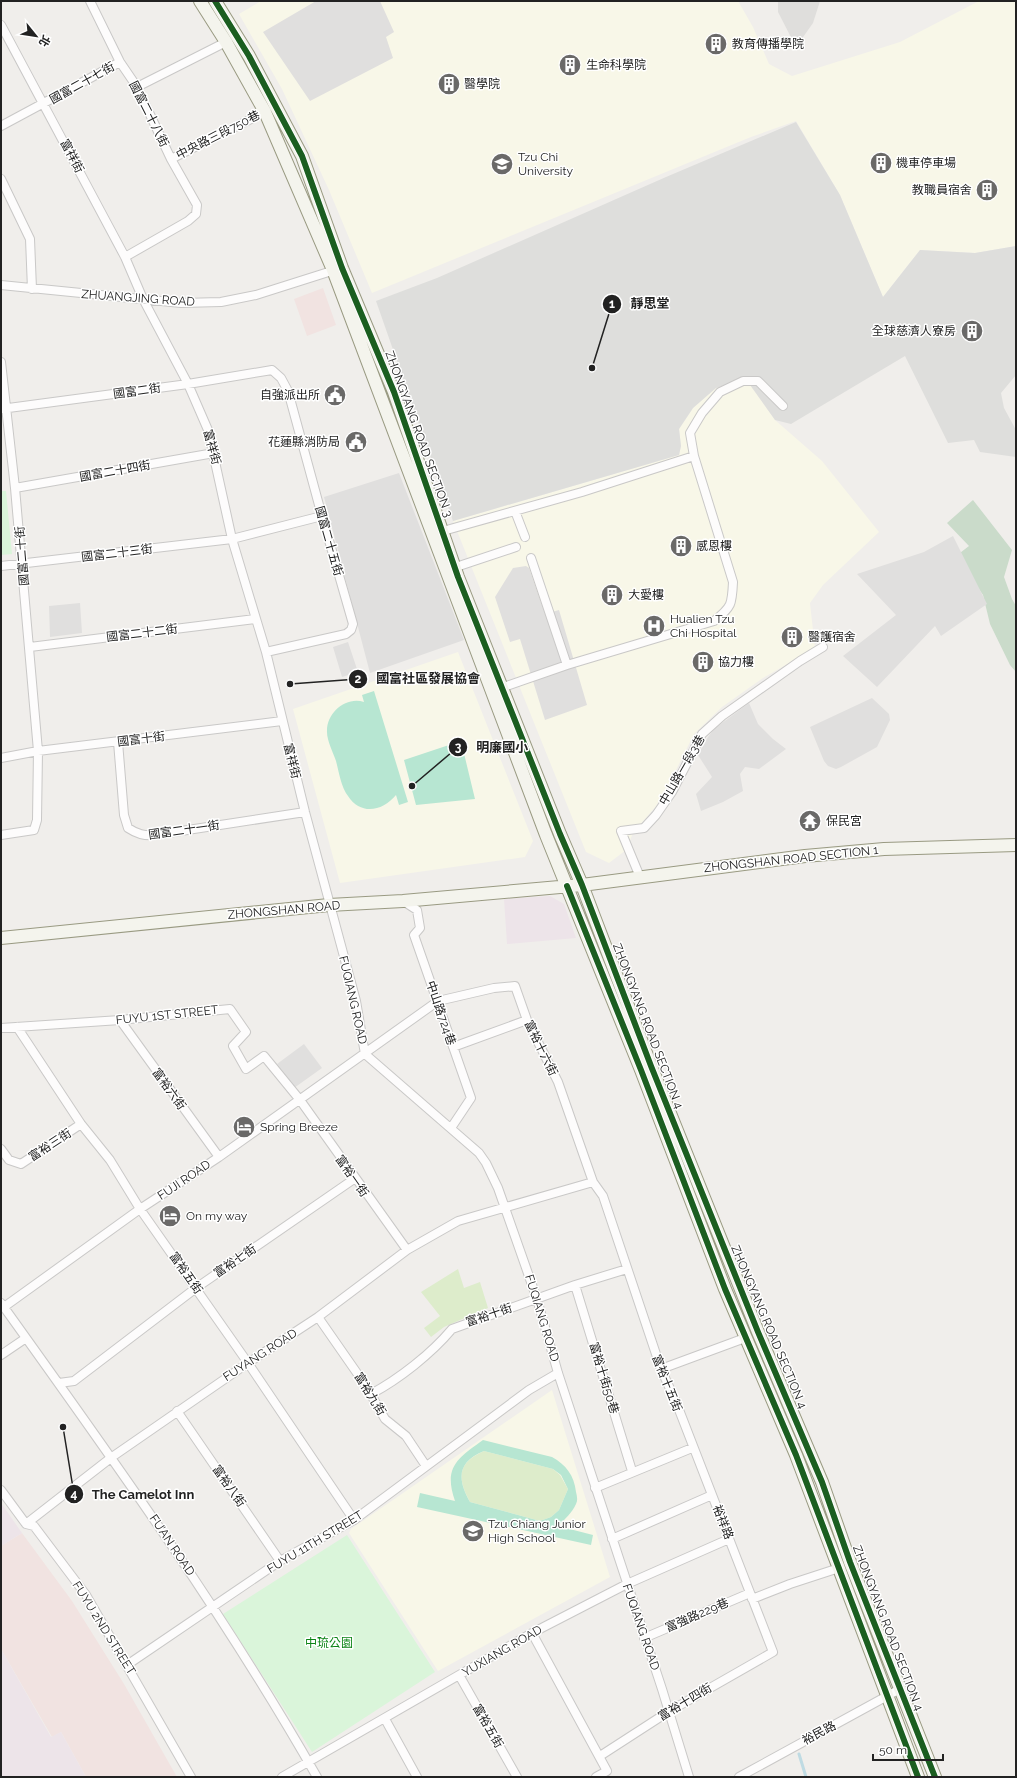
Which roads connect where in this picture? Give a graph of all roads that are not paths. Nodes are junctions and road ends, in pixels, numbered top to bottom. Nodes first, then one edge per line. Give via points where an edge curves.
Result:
1 (90, 1) edge
2 (200, 1) edge
3 (215, 1) edge
4 (1, 25) edge
5 (226, 42) junction
6 (120, 62) junction
7 (137, 87) junction
8 (44, 104) junction
9 (265, 112) junction
10 (1, 126) edge
11 (171, 159) junction
12 (1, 179) edge
13 (125, 257) junction
14 (338, 269) junction
15 (1, 285) edge
16 (32, 289) junction
17 (143, 299) junction
18 (1, 362) edge
19 (272, 370) joint
20 (188, 384) junction
21 (783, 406) dead end
22 (3, 409) edge
23 (214, 453) junction
24 (694, 456) junction
25 (15, 488) junction
26 (515, 511) junction
27 (322, 516) junction
28 (443, 531) junction
29 (524, 537) dead end
30 (232, 539) junction
31 (516, 547) dead end
32 (531, 558) dead end
33 (22, 564) junction
34 (1, 566) edge
35 (450, 569) junction
36 (255, 619) junction
37 (30, 647) junction
38 (823, 647) dead end
39 (266, 652) junction
40 (566, 664) junction
41 (496, 690) junction
42 (282, 721) junction
43 (118, 742) junction
44 (38, 751) junction
45 (1, 758) edge
46 (305, 812) junction
47 (1, 835) edge
48 (1016, 845) edge
49 (640, 877) junction
50 (582, 885) junction
51 (567, 886) junction
52 (403, 901) junction
53 (329, 905) junction
54 (1, 938) edge
55 (438, 1001) junction
56 (120, 1020) junction
57 (527, 1020) junction
58 (17, 1027) junction
59 (1, 1028) edge
60 (453, 1047) junction
61 (365, 1054) junction
62 (300, 1100) junction
63 (81, 1124) junction
64 (451, 1128) junction
65 (1, 1149) edge
66 (219, 1157) junction
67 (354, 1179) junction
68 (593, 1182) junction
69 (505, 1206) junction
70 (140, 1209) junction
71 (407, 1250) junction
72 (627, 1270) junction
73 (575, 1285) junction
74 (196, 1288) junction
75 (538, 1299) junction
76 (2, 1305) edge
77 (318, 1318) junction
78 (26, 1338) junction
79 (745, 1338) junction
80 (1, 1355) edge
81 (248, 1363) junction
82 (661, 1369) junction
83 (558, 1373) junction
84 (59, 1383) junction
85 (371, 1394) junction
86 (177, 1411) junction
87 (692, 1448) junction
88 (112, 1457) junction
89 (426, 1466) junction
90 (632, 1472) junction
91 (595, 1488) junction
92 (1, 1490) edge
93 (712, 1495) junction
94 (354, 1520) junction
95 (26, 1524) junction
96 (612, 1539) junction
97 (729, 1539) junction
98 (280, 1561) junction
99 (839, 1568) junction
100 (627, 1584) junction
101 (751, 1596) junction
102 (214, 1607) junction
103 (532, 1633) junction
104 (644, 1638) junction
105 (773, 1652) joint
106 (128, 1665) junction
107 (459, 1675) junction
108 (900, 1689) junction
109 (888, 1696) junction
110 (668, 1712) junction
111 (384, 1719) junction
112 (600, 1756) junction
113 (308, 1762) junction
114 (191, 1777) edge
115 (282, 1777) edge
116 (317, 1777) edge
117 (417, 1777) edge
118 (517, 1777) edge
119 (596, 1777) edge
120 (689, 1777) edge
121 (739, 1777) edge
122 (918, 1777) edge
123 (935, 1777) edge

1 - 6 street, 國富二十八街
2 - 5 street, ZHONGYANG ROAD SECTION 3
3 - 14 street, ZHONGYANG ROAD SECTION 3 via 249,56 302,156
4 - 8 street, 富祥街
5 - 7 street
5 - 9 street, ZHONGYANG ROAD SECTION 3
6 - 7 street, 國富二十八街
6 - 8 street, 國富二十七街
7 - 11 street, 國富二十八街
8 - 10 street, 國富二十七街
8 - 13 street, 富祥街
9 - 11 street, 中央路三段750巷
9 - 14 street, ZHONGYANG ROAD SECTION 3
11 - 13 street, 國富二十八街 via 197,205 196,214
12 - 16 street via 30,239
13 - 17 street, 富祥街
14 - 17 street, ZHUANGJING ROAD via 256,295 221,302 181,303
14 - 28 street, ZHONGYANG ROAD SECTION 3 via 394,392
14 - 35 street, ZHONGYANG ROAD SECTION 3
15 - 16 street, ZHUANGJING ROAD
16 - 17 street, ZHUANGJING ROAD
17 - 20 street, 富祥街
18 - 22 street, 國富二十街
19 - 20 street, 國富二街
19 - 27 street, 國富二十五街 via 281,378 288,391
20 - 22 street, 國富二街
20 - 23 street, 富祥街 via 208,430
21 - 24 street via 758,381 742,381 720,392 702,413 690,433
22 - 25 street, 國富二十街
23 - 25 street, 國富二十四街
23 - 30 street, 富祥街
24 - 26 street
24 - 40 street via 733,582 728,610 714,621
25 - 33 street, 國富二十街
26 - 28 street
26 - 29 street
27 - 30 street, 國富二十三街
27 - 39 street, 國富二十五街 via 353,624 351,630 346,634
28 - 35 street, ZHONGYANG ROAD SECTION 3
30 - 33 street, 國富二十三街
30 - 36 street, 富祥街
31 - 35 street
32 - 40 street
33 - 34 street, 國富二十三街
33 - 37 street, 國富二十街
35 - 41 street, ZHONGYANG ROAD SECTION 3
36 - 37 street, 國富二十二街
36 - 39 street, 富祥街
37 - 44 street, 國富二十街
38 - 49 street, 中山路一段3巷 via 722,716 702,734 672,792 656,815 644,828 621,831
39 - 42 street, 富祥街
40 - 41 street
41 - 50 street, ZHONGYANG ROAD SECTION 3
41 - 51 street, ZHONGYANG ROAD SECTION 3
42 - 43 street, 國富十街
42 - 46 street, 富祥街
43 - 44 street, 國富十街
43 - 46 street, 國富二十一街 via 124,815 128,828 135,833 144,836 155,835
44 - 45 street, 國富十街
44 - 47 street, 國富二十街 via 37,820 34,830
46 - 53 street, 富祥街
48 - 49 street, ZHONGSHAN ROAD SECTION 1 via 884,849 805,856
49 - 50 street, ZHONGSHAN ROAD SECTION 1
50 - 51 street, ZHONGSHAN ROAD SECTION 1
50 - 108 street, ZHONGYANG ROAD SECTION 4 via 651,1066 758,1332 822,1482 850,1562
51 - 52 street, ZHONGSHAN ROAD
51 - 79 street, ZHONGYANG ROAD SECTION 4
52 - 53 street, ZHONGSHAN ROAD
52 - 55 street, 中山路724巷 via 416,910 420,928 414,935
53 - 54 street, ZHONGSHAN ROAD
53 - 61 street, FUQIANG ROAD via 356,1001
55 - 57 street, 富裕十六街 via 494,988 515,986
55 - 60 street, 中山路724巷
55 - 61 street, 富裕十六街
56 - 58 street, FUYU 1ST STREET
56 - 62 street, FUYU 1ST STREET via 230,1009 246,1032 233,1046 246,1069 264,1056
56 - 66 street, 富裕六街
57 - 60 street
57 - 68 street, 富裕十六街 via 558,1082
58 - 59 street, FUYU 1ST STREET
58 - 63 street, 富裕五街
60 - 64 street, 中山路724巷 via 471,1098
61 - 62 street, FUJI ROAD
61 - 64 street, FUQIANG ROAD
62 - 66 street, FUJI ROAD
62 - 67 street, 富裕一街
63 - 65 street, 富裕三街 via 21,1164 9,1160
63 - 70 street, 富裕五街 via 110,1160
64 - 69 street, FUQIANG ROAD via 479,1153 486,1163
66 - 70 street, FUJI ROAD
67 - 71 street, 富裕一街
67 - 74 street, 富裕七街
68 - 69 street
68 - 72 street, 富裕十六街 via 603,1196
69 - 71 street, FUYANG ROAD via 458,1221
69 - 75 street, FUQIANG ROAD
70 - 74 street, 富裕五街
70 - 76 street, FUJI ROAD
71 - 77 street, FUYANG ROAD
72 - 73 street, 富裕十街
72 - 82 street, 富裕十五街
73 - 75 street, 富裕十街
73 - 90 street, 富裕十街50巷
74 - 81 street, 富裕五街
74 - 84 street, 富裕七街 via 74,1381
75 - 83 street, FUQIANG ROAD
75 - 85 street, 富裕十街 via 452,1329 442,1341 395,1381
76 - 78 street, FU’AN ROAD
77 - 81 street, FUYANG ROAD
77 - 85 street, 富裕九街
78 - 80 street
78 - 84 street, FU’AN ROAD
79 - 82 street
79 - 99 street, ZHONGYANG ROAD SECTION 4 via 796,1456
81 - 86 street, FUYANG ROAD
81 - 94 street, 富裕五街
82 - 87 street, 富裕十五街
83 - 89 street, FUYU 11TH STREET via 529,1390
83 - 91 street, FUQIANG ROAD
84 - 88 street, FU’AN ROAD
85 - 89 street, 富裕九街 via 385,1419 406,1436
86 - 88 street, FUYANG ROAD
86 - 98 street, 富裕八街
87 - 90 street
87 - 93 street, 富裕十五街
88 - 95 street, FUYANG ROAD
88 - 102 street, FU’AN ROAD
89 - 94 street, FUYU 11TH STREET
90 - 91 street
91 - 96 street, FUQIANG ROAD
92 - 95 street, FUYU 2ND STREET
93 - 96 street, 裕祥路
93 - 97 street, 裕祥路
94 - 98 street, FUYU 11TH STREET
95 - 106 street, FUYU 2ND STREET via 34,1526 86,1595
96 - 100 street, FUQIANG ROAD
97 - 100 street, YUXIANG ROAD
97 - 101 street, 裕祥路
98 - 102 street, FUYU 11TH STREET
99 - 101 street, 富強路229巷
99 - 109 street, ZHONGYANG ROAD SECTION 4
100 - 103 street, YUXIANG ROAD
100 - 104 street, FUQIANG ROAD
101 - 104 street, 富強路229巷
101 - 105 street, 裕祥路
102 - 106 street, FUYU 11TH STREET
102 - 113 street, FU’AN ROAD
103 - 107 street, YUXIANG ROAD
103 - 112 street
104 - 110 street, FUQIANG ROAD
105 - 110 street, 富裕十四街
106 - 114 street, FUYU 2ND STREET
107 - 111 street, YUXIANG ROAD
107 - 118 street, 富裕五街
108 - 109 street, 裕民路
108 - 123 street, ZHONGYANG ROAD SECTION 4
109 - 121 street, 裕民路
109 - 122 street, ZHONGYANG ROAD SECTION 4
110 - 112 street, 富裕十四街
110 - 120 street, FUQIANG ROAD
111 - 113 street, YUXIANG ROAD
111 - 117 street
112 - 119 street via 607,1771
113 - 115 street, YUXIANG ROAD
113 - 116 street, FU’AN ROAD

